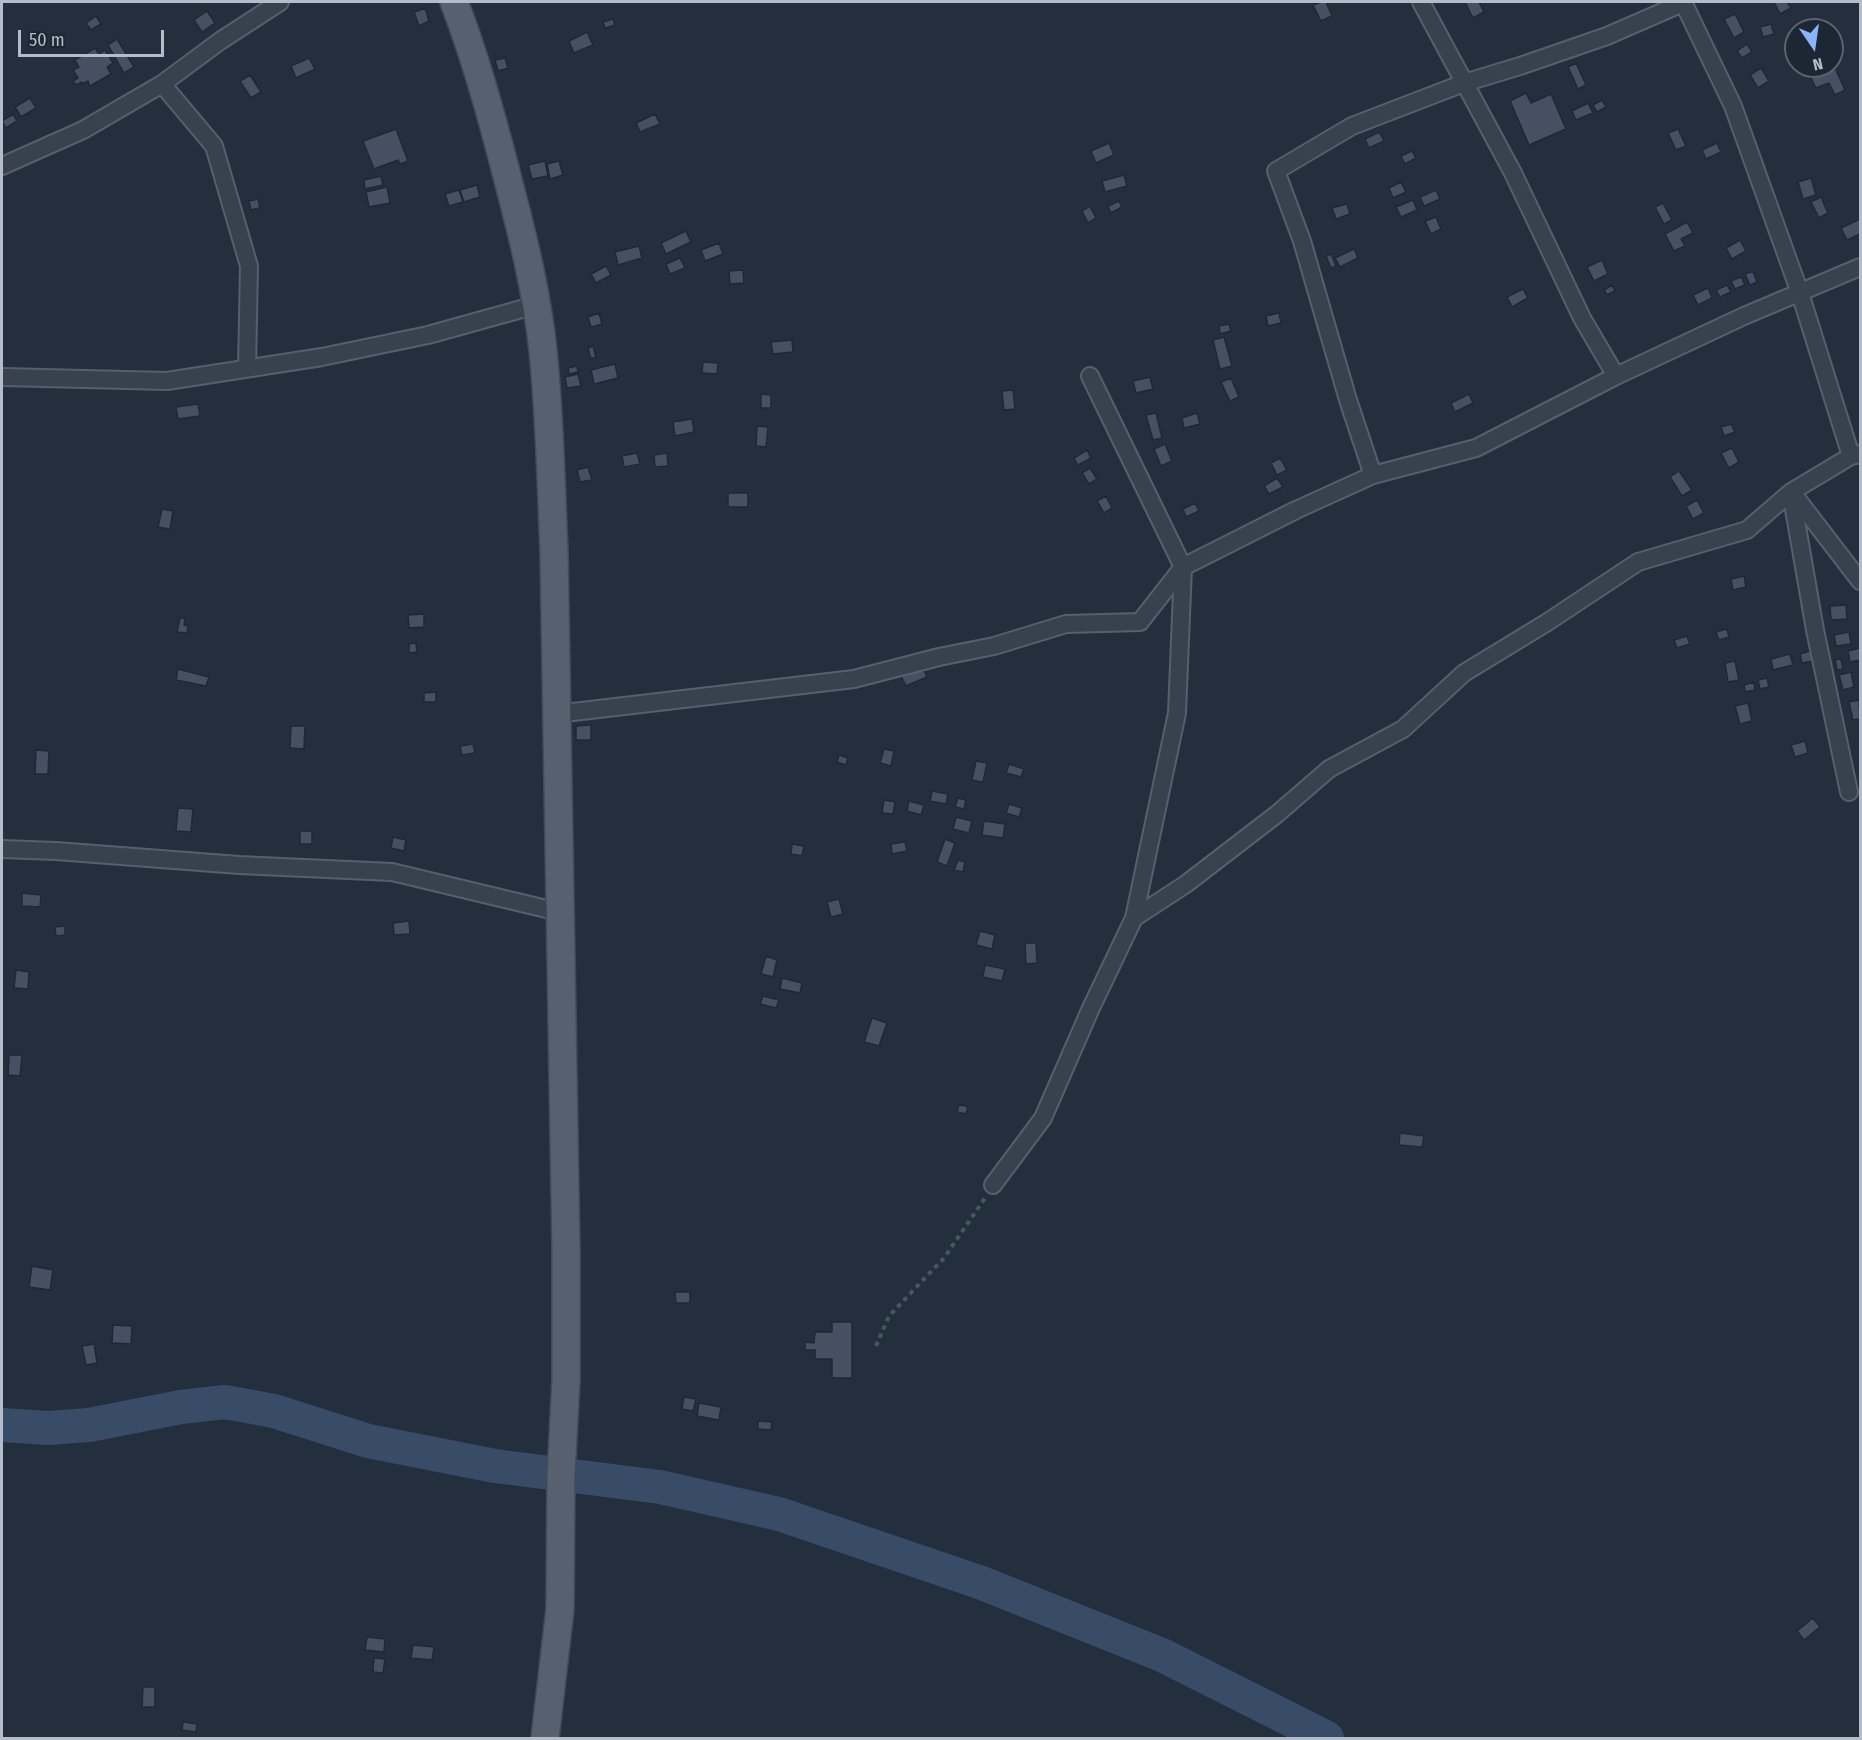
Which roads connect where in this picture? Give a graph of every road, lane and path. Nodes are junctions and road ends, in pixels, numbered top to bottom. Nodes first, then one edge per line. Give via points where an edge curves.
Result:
1 (280, 2) edge
2 (454, 2) edge
3 (1421, 2) edge
4 (1684, 2) edge
5 (1464, 83) junction
6 (162, 84) junction
7 (2, 166) edge
8 (1860, 267) edge
9 (1800, 293) junction
10 (536, 305) junction
11 (247, 368) junction
12 (1090, 376) dead end
13 (1616, 376) junction
14 (2, 377) edge
15 (1856, 455) edge
16 (1373, 475) junction
17 (1791, 492) junction
18 (1183, 567) junction
19 (1860, 581) edge
20 (556, 714) junction
21 (1849, 792) dead end
22 (2, 849) edge
23 (559, 912) junction
24 (1134, 918) junction
25 (993, 1185) joint
26 (876, 1346) dead end
27 (545, 1738) edge

1 - 6 street
2 - 10 main road via 485,91 521,229
3 - 5 street
4 - 5 street via 1607,36
4 - 9 street via 1733,106
5 - 13 street via 1513,173 1582,318
5 - 16 street via 1352,126 1276,171 1302,241
6 - 7 street via 83,130
6 - 11 street via 214,146 249,266
8 - 9 street
9 - 13 street
9 - 15 street
10 - 11 street via 428,335
10 - 20 main road via 550,439
11 - 14 street via 167,381
12 - 18 street
13 - 16 street via 1476,448
15 - 17 street
16 - 18 street
17 - 19 street
17 - 21 street
17 - 24 street via 1747,530 1638,562 1464,673 1403,729 1329,769 1277,814
18 - 20 street via 1140,622 1066,624 994,646 854,679
18 - 24 street via 1177,713
20 - 23 main road
22 - 23 street via 392,872
23 - 27 main road via 566,1380 560,1609
24 - 25 street via 1043,1118
25 - 26 path via 944,1258 889,1316

